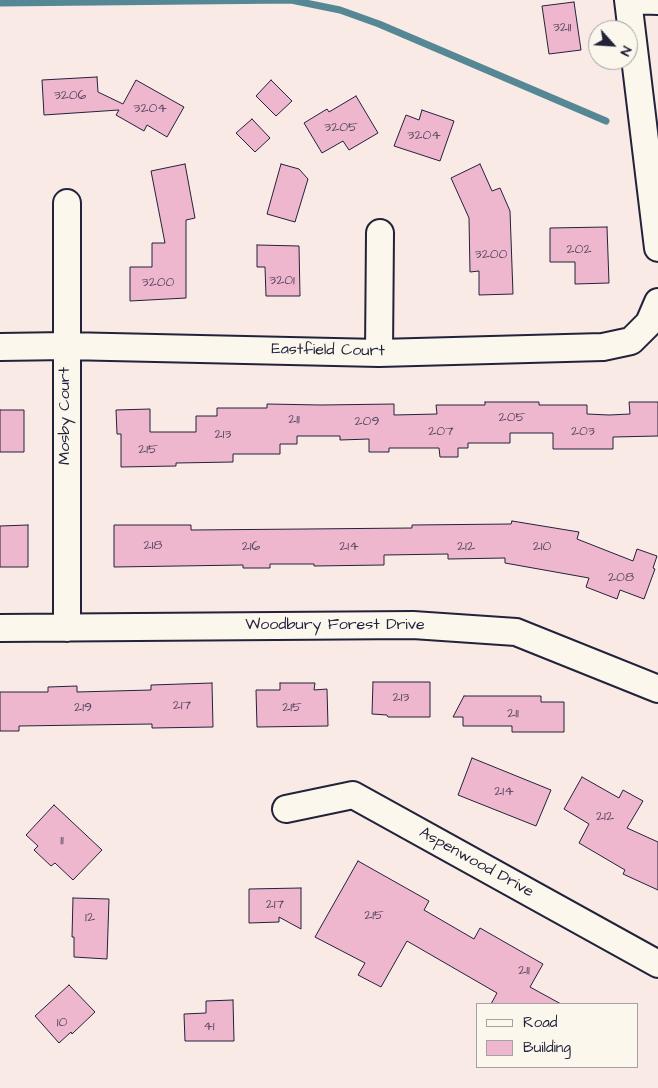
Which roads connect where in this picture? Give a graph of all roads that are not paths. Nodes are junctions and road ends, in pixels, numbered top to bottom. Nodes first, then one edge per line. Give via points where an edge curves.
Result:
1 (628, 0) edge
2 (658, 1) edge
3 (67, 204) dead end
4 (380, 233) dead end
5 (658, 248) edge
6 (654, 313) edge
7 (66, 346) junction
8 (0, 347) edge
9 (379, 353) junction
10 (0, 628) edge
11 (67, 628) junction
12 (658, 689) edge
13 (286, 809) dead end
14 (658, 964) edge

1 - 2 street
1 - 5 street
3 - 7 street, Mosby Court
4 - 9 street
6 - 9 street, Eastfield Court via 631,341 603,347
7 - 8 street, Eastfield Court
7 - 9 street, Eastfield Court
7 - 11 street, Mosby Court
10 - 11 street, Woodbury Forest Drive
11 - 12 street, Woodbury Forest Drive via 414,625 516,632
13 - 14 street, Aspenwood Drive via 353,795

